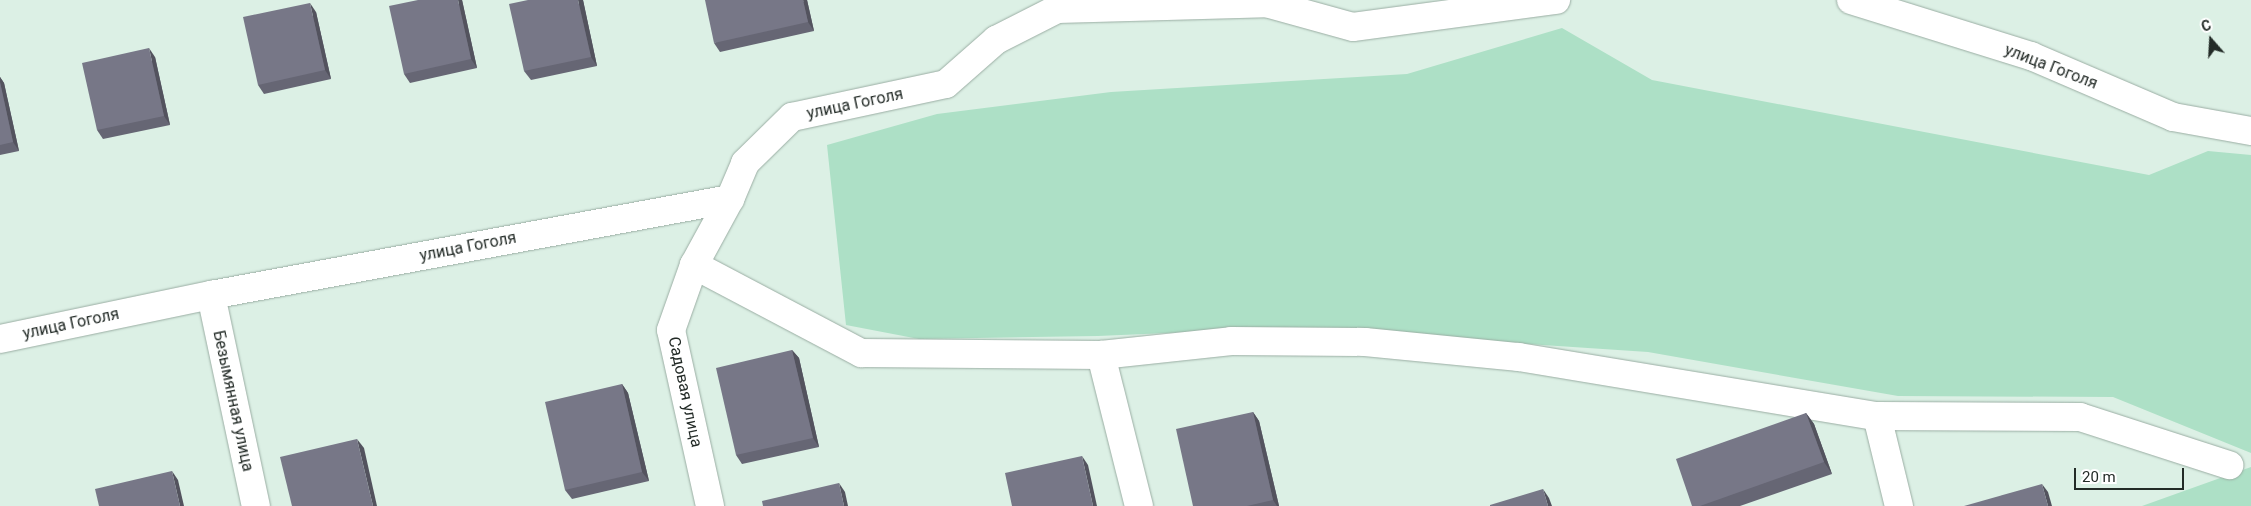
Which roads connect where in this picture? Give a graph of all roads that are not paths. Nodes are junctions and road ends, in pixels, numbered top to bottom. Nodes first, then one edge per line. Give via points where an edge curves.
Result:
1 (1556, 0) edge
2 (1852, 0) edge
3 (2251, 131) edge
4 (730, 199) junction
5 (694, 266) junction
6 (211, 295) junction
7 (0, 339) edge
8 (1101, 355) junction
9 (1877, 416) junction
10 (2230, 466) dead end
11 (256, 506) edge
12 (710, 506) edge
13 (1139, 506) edge
14 (1899, 506) edge

1 - 4 street, улица Гоголя via 1353,27 1266,3 1057,9 996,40 946,84 792,117 745,163
2 - 3 street, улица Гоголя via 2031,56 2173,117
4 - 5 street, Садовая улица
4 - 6 street, улица Гоголя
5 - 8 street via 861,353
5 - 12 street, Садовая улица via 672,330
6 - 7 street, улица Гоголя
6 - 11 street, Безымянная улица
8 - 9 street via 1231,341 1365,342 1519,357
8 - 13 street
9 - 10 street via 2080,417
9 - 14 street

